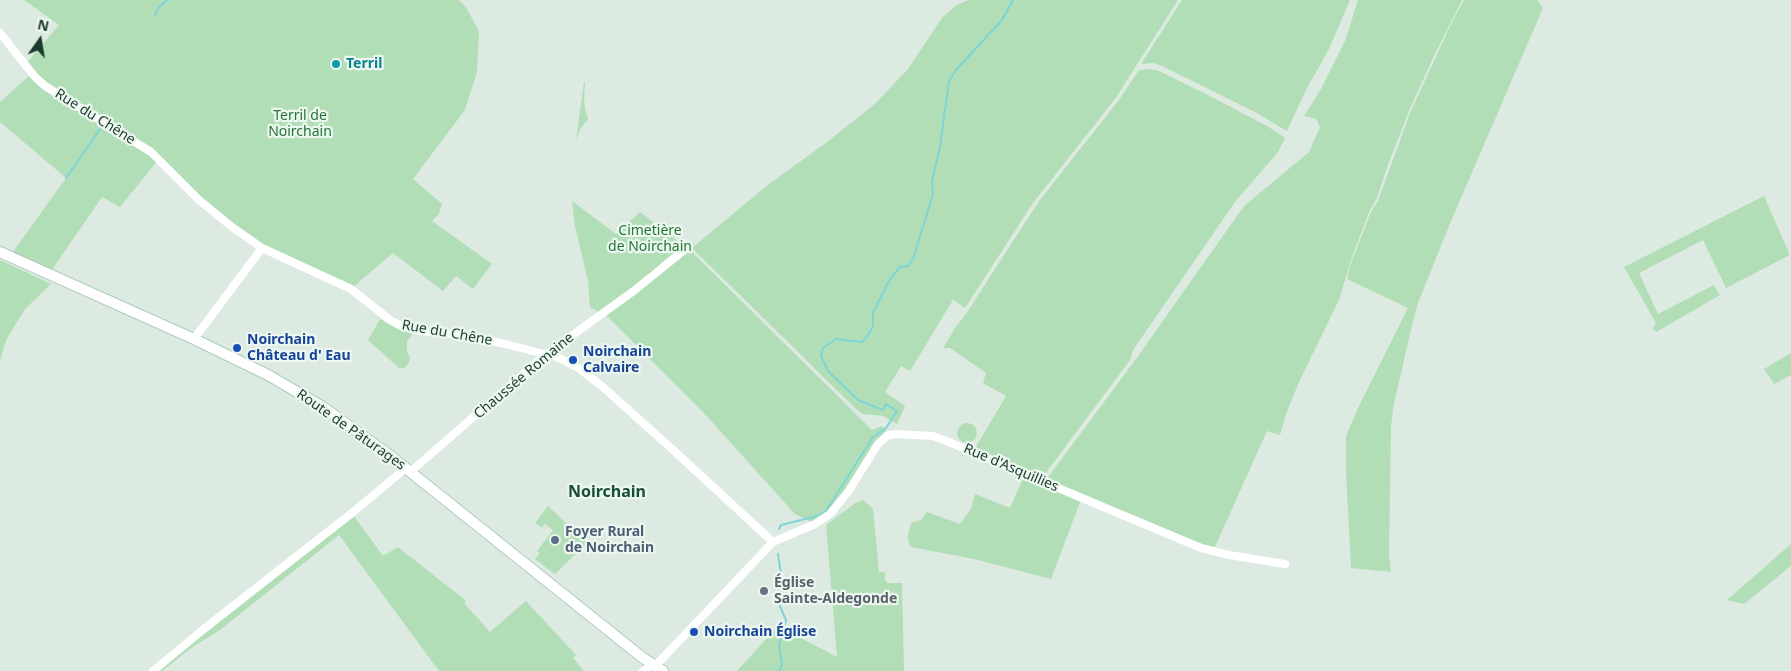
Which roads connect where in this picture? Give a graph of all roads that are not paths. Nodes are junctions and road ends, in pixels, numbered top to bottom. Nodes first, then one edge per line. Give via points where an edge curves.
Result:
1 (0, 33) edge
2 (688, 247) dead end
3 (262, 248) junction
4 (0, 252) edge
5 (194, 339) junction
6 (545, 355) junction
7 (408, 470) junction
8 (773, 542) junction
9 (1284, 564) dead end
10 (653, 664) junction
11 (153, 671) edge
12 (643, 671) edge
13 (663, 671) edge

1 - 3 street, Rue du Chêne via 45,86 150,152 205,206
2 - 6 street, Chaussée Romaine
3 - 5 street
3 - 6 street, Rue du Chêne via 351,289 401,326 488,340
4 - 5 main road, Route de Pâturages
5 - 7 main road, Route de Pâturages via 300,392
6 - 7 street, Chaussée Romaine
6 - 8 street, Rue du Chêne via 575,366 604,388
7 - 10 main road, Route de Pâturages
7 - 11 street, Chaussée Romaine
8 - 9 street, Rue d'Asquillies via 830,514 888,435 915,434 933,436 958,446 1186,543 1230,555
8 - 10 street via 659,662
10 - 12 street
10 - 13 main road, Route de Pâturages

